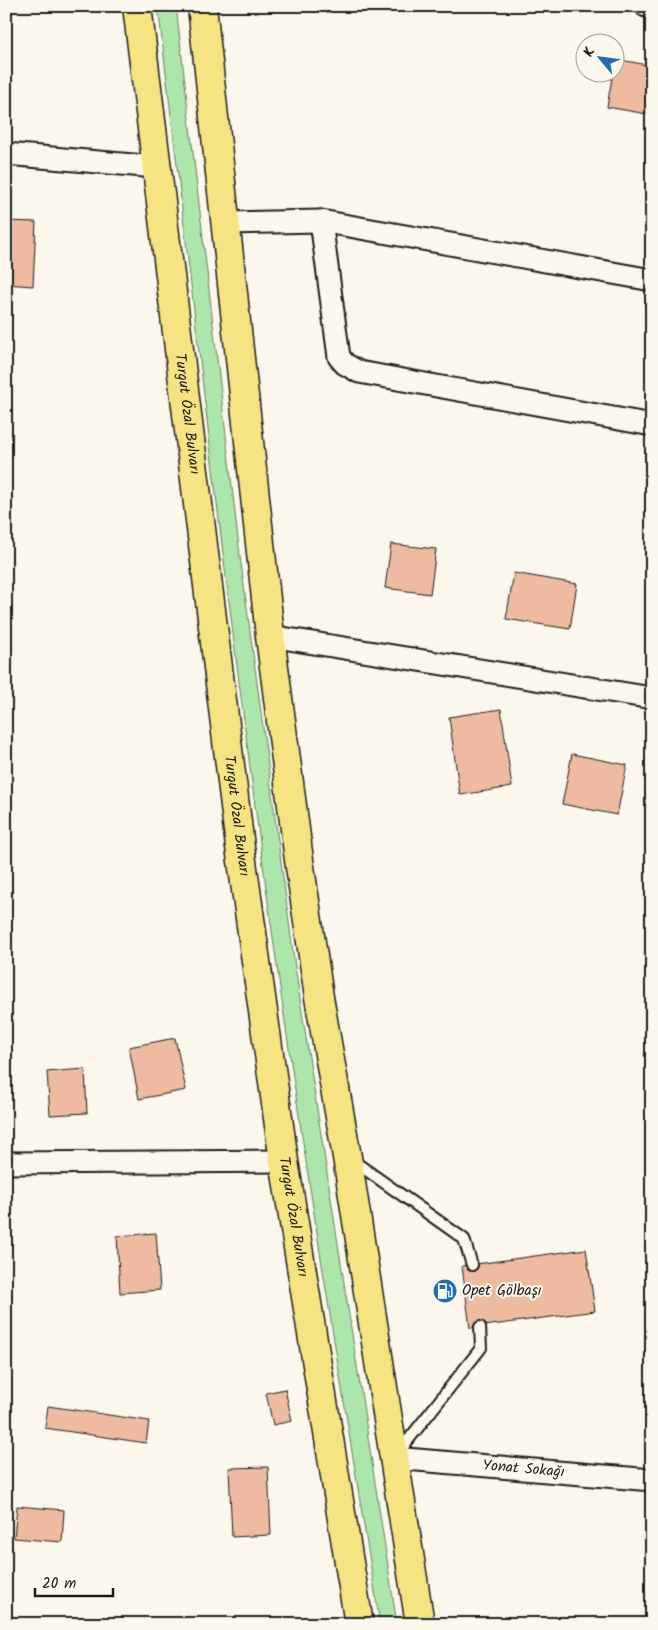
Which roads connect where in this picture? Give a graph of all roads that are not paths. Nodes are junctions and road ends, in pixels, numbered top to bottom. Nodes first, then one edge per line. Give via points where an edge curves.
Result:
1 (137, 6) edge
2 (202, 6) edge
3 (646, 6) edge
4 (652, 7) edge
5 (6, 154) edge
6 (156, 167) junction
7 (321, 221) junction
8 (225, 223) junction
9 (652, 280) edge
10 (652, 425) edge
11 (270, 636) junction
12 (652, 698) edge
13 (347, 1157) junction
14 (284, 1161) junction
15 (6, 1163) edge
16 (472, 1265) dead end
17 (480, 1327) dead end
18 (394, 1458) junction
19 (652, 1480) edge
20 (359, 1624) edge
21 (420, 1624) edge

1 - 6 main road, Turgut Özal Bulvarı
2 - 8 main road
3 - 4 street
5 - 6 street
6 - 14 main road, Turgut Özal Bulvarı via 238,828
7 - 8 street
7 - 9 street
7 - 10 street via 339,357 351,369
8 - 11 main road
11 - 12 street
11 - 13 main road via 318,987
13 - 16 lane via 464,1239
13 - 18 main road
14 - 15 street
14 - 20 main road, Turgut Özal Bulvarı
17 - 18 lane via 481,1348
18 - 19 street, Yonat Sokağı
18 - 21 main road

